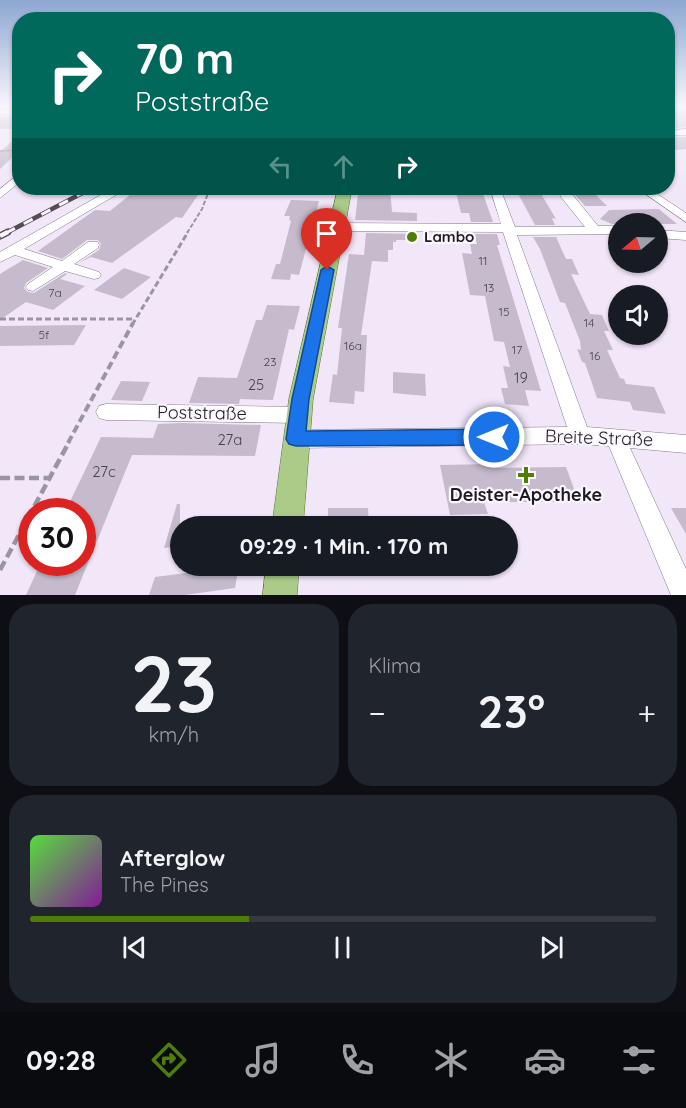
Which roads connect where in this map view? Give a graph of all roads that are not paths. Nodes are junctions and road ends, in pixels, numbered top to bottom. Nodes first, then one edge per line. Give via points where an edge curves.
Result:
1 (12, 184) edge
2 (0, 195) edge
3 (107, 195) edge
4 (343, 195) edge
5 (497, 195) edge
6 (565, 195) edge
7 (652, 195) edge
8 (686, 218) edge
9 (336, 227) junction
10 (509, 229) junction
11 (608, 230) edge
12 (595, 231) junction
13 (668, 235) edge
14 (686, 236) edge
15 (93, 245) dead end
16 (13, 250) junction
17 (0, 258) edge
18 (63, 265) junction
19 (94, 275) dead end
20 (33, 287) dead end
21 (106, 412) dead end
22 (297, 427) junction
23 (580, 435) junction
24 (615, 437) junction
25 (686, 444) edge
26 (288, 516) edge
27 (282, 576) edge
28 (280, 595) edge
29 (684, 595) edge

1 - 2 street
3 - 16 street
4 - 9 main road
5 - 10 street
6 - 12 street
7 - 8 street
9 - 10 street
9 - 22 main road
10 - 12 street
10 - 23 street
11 - 12 street
13 - 14 street
15 - 18 street
16 - 17 street
16 - 18 street
18 - 19 street
18 - 20 street
21 - 22 street, Poststraße
22 - 23 street, Breite Straße
22 - 26 main road
23 - 24 street, Breite Straße
24 - 25 street, Breite Straße
24 - 29 street
27 - 28 main road

